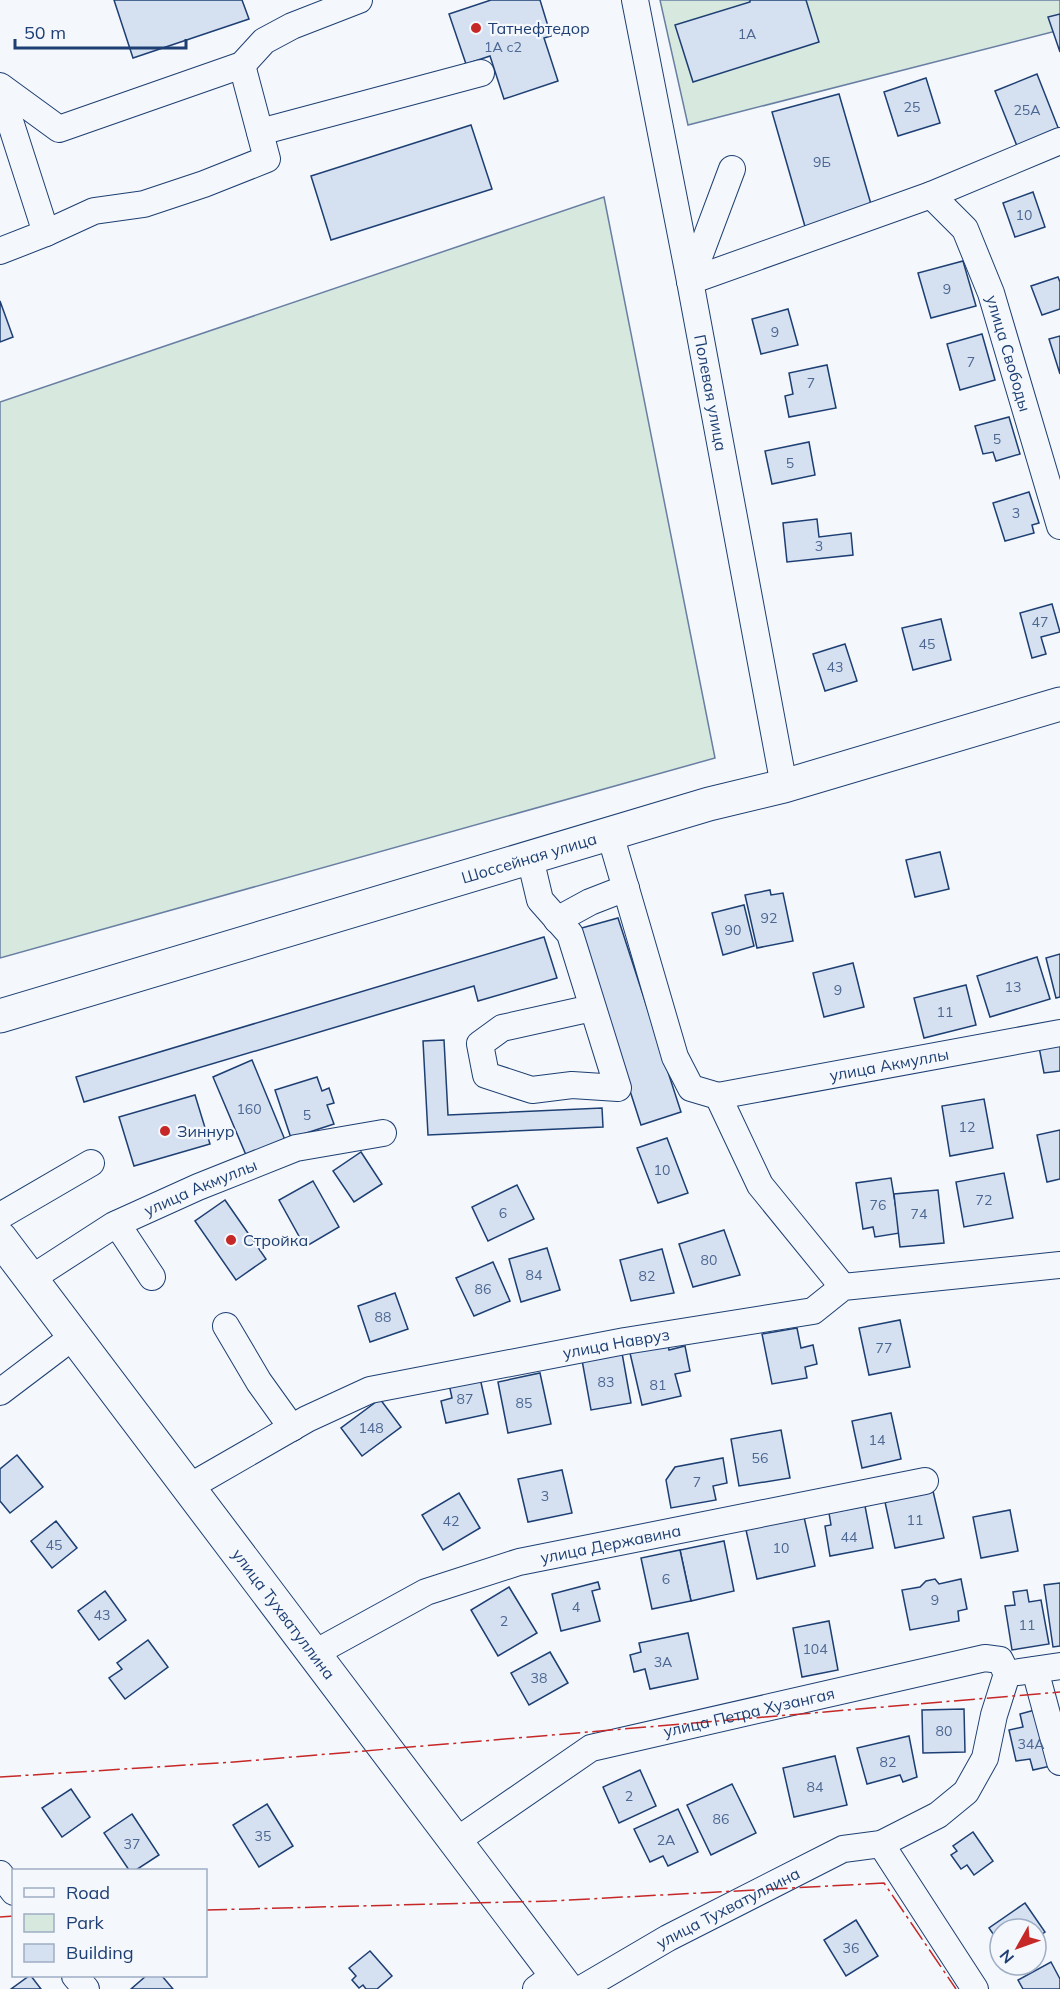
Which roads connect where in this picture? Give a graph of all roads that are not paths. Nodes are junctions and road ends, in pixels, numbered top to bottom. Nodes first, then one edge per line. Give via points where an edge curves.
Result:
1 (359, 0) edge
2 (635, 0) edge
3 (242, 65) junction
4 (481, 73) dead end
5 (0, 88) edge
6 (260, 132) junction
7 (1060, 141) edge
8 (732, 169) dead end
9 (931, 195) junction
10 (46, 233) junction
11 (0, 251) edge
12 (690, 281) junction
13 (1060, 526) edge
14 (1060, 704) edge
15 (784, 786) junction
16 (610, 834) junction
17 (530, 858) junction
18 (626, 888) junction
19 (557, 920) junction
20 (592, 1008) junction
21 (0, 1016) edge
22 (1060, 1034) edge
23 (718, 1096) junction
24 (383, 1133) dead end
25 (91, 1163) dead end
26 (0, 1216) edge
27 (117, 1224) junction
28 (0, 1238) edge
29 (1060, 1265) edge
30 (152, 1276) dead end
31 (32, 1278) junction
32 (843, 1287) junction
33 (226, 1326) dead end
34 (74, 1336) junction
35 (0, 1392) edge
36 (292, 1428) junction
37 (925, 1481) dead end
38 (189, 1487) junction
39 (313, 1654) junction
40 (1048, 1668) edge
41 (1007, 1674) junction
42 (1060, 1762) edge
43 (456, 1841) junction
44 (881, 1844) junction
45 (0, 1874) edge
46 (12, 1889) edge
47 (76, 1977) edge
48 (560, 1985) edge
49 (86, 1989) edge
50 (975, 1989) edge

1 - 3 street via 264,40
2 - 12 street, Полевая улица
3 - 5 street via 59,129
3 - 6 street
4 - 6 street
5 - 10 street
6 - 10 street via 267,159 144,204 94,211
7 - 9 street
8 - 12 street
9 - 12 street
9 - 13 street, улица Свободы via 965,229 991,293
10 - 11 street
12 - 15 street, Полевая улица
14 - 15 main road, Шоссейная улица
15 - 16 main road, Шоссейная улица
16 - 17 main road, Шоссейная улица
16 - 18 street
17 - 19 street via 540,900
17 - 21 main road, Шоссейная улица
18 - 19 street
18 - 23 street via 675,1057 691,1088
19 - 20 street via 570,934
20 - 20 street via 502,1028 480,1044 486,1075 532,1090 572,1085 618,1088
22 - 23 street, улица Акмуллы
23 - 32 street via 760,1185
24 - 27 street, улица Акмуллы via 296,1148
25 - 26 street
27 - 30 street
27 - 31 street, улица Акмуллы
28 - 31 main road, улица Тухватуллина
29 - 32 street
31 - 34 main road, улица Тухватуллина
32 - 36 street, улица Навруз via 813,1311 625,1341 370,1390
33 - 36 street
34 - 35 street
34 - 38 main road, улица Тухватуллина
36 - 38 street, улица Навруз
37 - 39 street, улица Державина via 519,1562 426,1592
38 - 39 main road, улица Тухватуллина
39 - 43 main road, улица Тухватуллина
40 - 41 street
40 - 42 street
41 - 43 street, улица Петра Хузангая via 1000,1660 985,1658 591,1748
41 - 44 street, улица Тухватуллина via 986,1758 966,1792 938,1815
43 - 48 main road, улица Тухватуллина
44 - 48 street, улица Тухватуллина via 843,1849 668,1938
44 - 50 street
45 - 46 street
47 - 49 street

